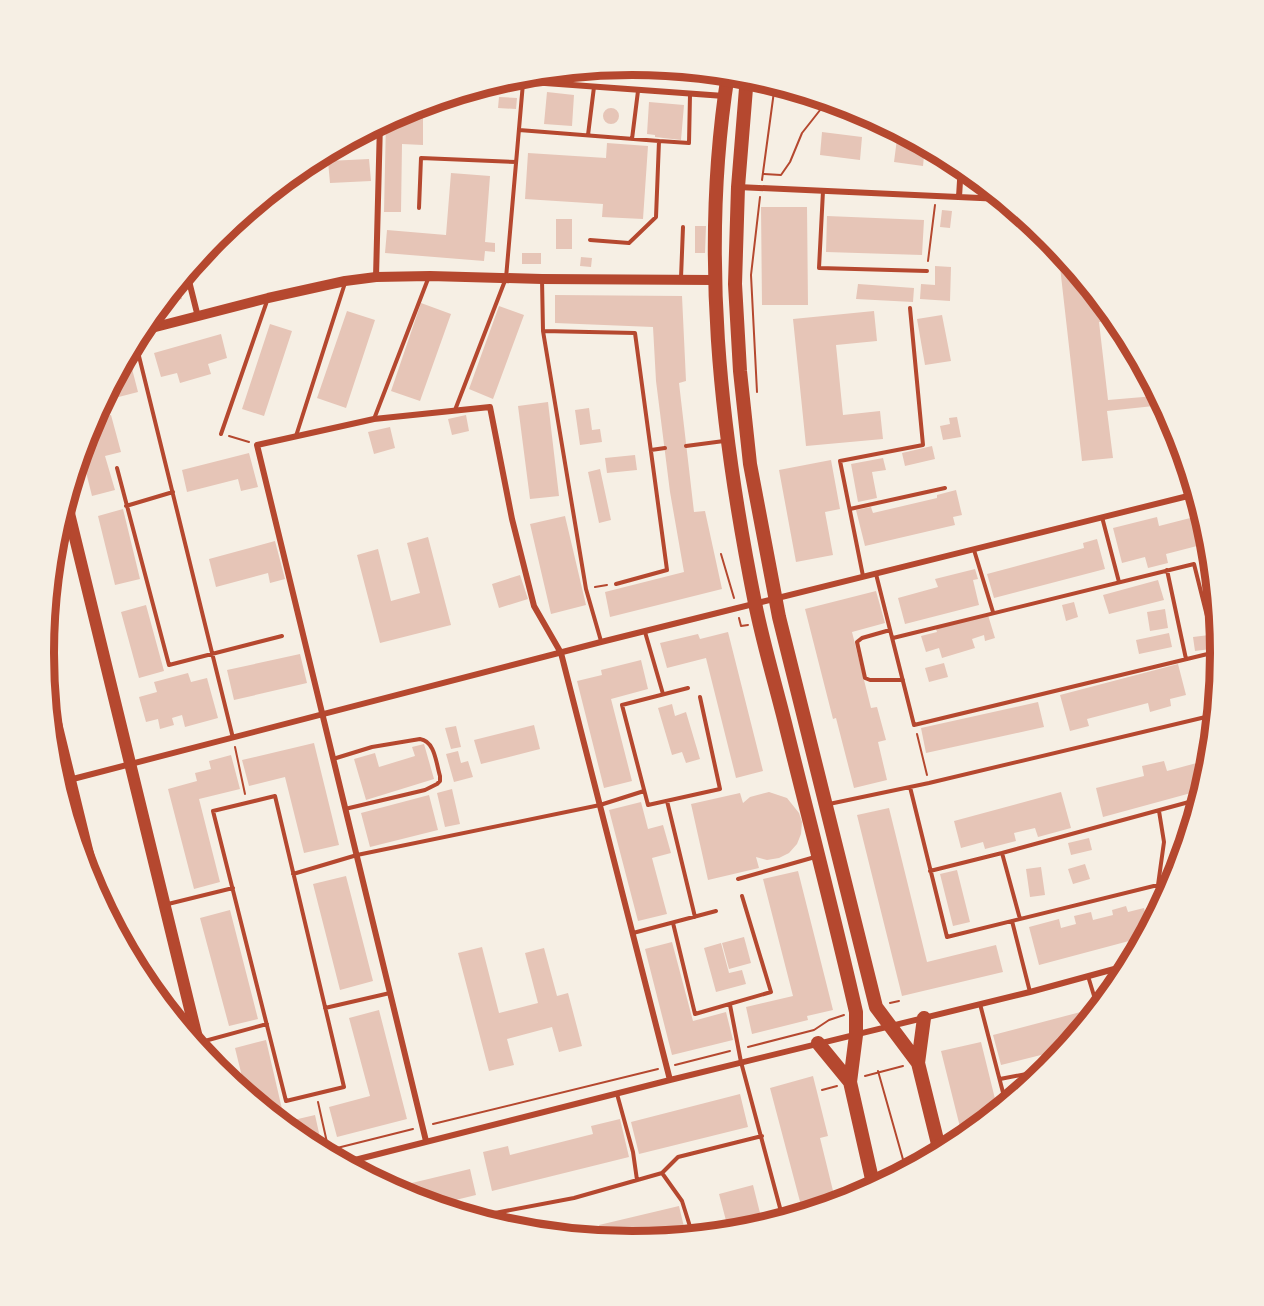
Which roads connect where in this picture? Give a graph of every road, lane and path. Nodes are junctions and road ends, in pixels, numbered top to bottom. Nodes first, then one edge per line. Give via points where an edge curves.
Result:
1 (538, 83) edge
2 (545, 83) joint
3 (727, 83) edge
4 (524, 85) edge
5 (746, 86) edge
6 (594, 87) junction
7 (638, 91) junction
8 (774, 93) edge
9 (690, 95) junction
10 (725, 96) junction
11 (822, 108) edge
12 (519, 130) junction
13 (380, 133) edge
14 (588, 135) junction
15 (632, 139) junction
16 (659, 141) junction
17 (516, 162) junction
18 (763, 174) junction
19 (960, 177) edge
20 (738, 187) junction
21 (761, 187) junction
22 (823, 190) junction
23 (936, 196) junction
24 (959, 197) junction
25 (989, 198) edge
26 (419, 208) dead end
27 (683, 227) dead end
28 (590, 240) dead end
29 (927, 272) joint
30 (430, 276) junction
31 (375, 278) junction
32 (506, 278) junction
33 (542, 279) junction
34 (681, 280) junction
35 (714, 280) junction
36 (189, 281) edge
37 (345, 281) junction
38 (268, 298) junction
39 (910, 308) dead end
40 (198, 316) junction
41 (154, 327) edge
42 (543, 331) junction
43 (138, 353) edge
44 (758, 401) dead end
45 (454, 410) junction
46 (374, 419) junction
47 (221, 434) joint
48 (295, 436) junction
49 (728, 441) junction
50 (257, 445) junction
51 (686, 446) dead end
52 (664, 448) dead end
53 (651, 450) junction
54 (117, 468) dead end
55 (945, 488) dead end
56 (173, 492) junction
57 (1188, 496) edge
58 (126, 506) junction
59 (850, 509) junction
60 (1102, 517) junction
61 (70, 518) edge
62 (974, 548) junction
63 (721, 554) dead end
64 (1167, 570) junction
65 (876, 572) junction
66 (863, 576) junction
67 (730, 580) dead end
68 (1119, 582) junction
69 (616, 584) joint
70 (586, 589) junction
71 (775, 600) junction
72 (755, 605) junction
73 (993, 612) junction
74 (1209, 619) edge
75 (890, 630) junction
76 (645, 632) junction
77 (282, 636) dead end
78 (893, 638) junction
79 (602, 642) junction
80 (561, 652) junction
81 (1210, 653) edge
82 (212, 654) junction
83 (1186, 659) junction
84 (903, 680) junction
85 (688, 688) dead end
86 (663, 694) junction
87 (700, 697) dead end
88 (322, 716) junction
89 (1206, 717) edge
90 (915, 724) junction
91 (233, 739) junction
92 (333, 759) junction
93 (130, 765) junction
94 (68, 780) edge
95 (929, 783) junction
96 (910, 787) junction
97 (644, 791) junction
98 (667, 801) junction
99 (247, 803) junction
100 (1190, 803) edge
101 (600, 804) junction
102 (826, 805) junction
103 (345, 809) junction
104 (1159, 811) junction
105 (1002, 853) junction
106 (357, 855) junction
107 (818, 856) junction
108 (930, 871) junction
109 (293, 874) junction
110 (738, 879) dead end
111 (1161, 884) edge
112 (1158, 885) junction
113 (232, 888) junction
114 (1159, 889) edge
115 (742, 896) dead end
116 (164, 905) junction
117 (716, 911) dead end
118 (695, 917) junction
119 (1020, 919) junction
120 (1012, 921) junction
121 (673, 923) junction
122 (633, 933) junction
123 (1117, 968) edge
124 (1088, 976) junction
125 (1030, 992) junction
126 (390, 993) junction
127 (1095, 999) edge
128 (899, 1001) dead end
129 (980, 1004) junction
130 (730, 1005) junction
131 (876, 1007) junction
132 (325, 1008) junction
133 (856, 1012) junction
134 (924, 1018) junction
135 (267, 1024) junction
136 (890, 1026) junction
137 (195, 1032) edge
138 (856, 1035) junction
139 (207, 1044) edge
140 (818, 1044) junction
141 (738, 1049) junction
142 (741, 1062) junction
143 (918, 1063) junction
144 (667, 1067) junction
145 (878, 1071) junction
146 (1029, 1074) edge
147 (1000, 1079) junction
148 (670, 1080) junction
149 (850, 1082) junction
150 (822, 1090) dead end
151 (316, 1093) junction
152 (616, 1094) junction
153 (1004, 1095) edge
154 (423, 1127) junction
155 (762, 1136) junction
156 (426, 1142) junction
157 (938, 1143) edge
158 (328, 1144) edge
159 (334, 1149) edge
160 (354, 1159) edge
161 (905, 1162) edge
162 (662, 1173) junction
163 (872, 1178) edge
164 (637, 1180) junction
165 (781, 1211) edge
166 (492, 1214) edge
167 (691, 1228) edge

1 - 2 street
2 - 6 street
3 - 10 main road
4 - 12 lane
5 - 20 main road
6 - 7 street
6 - 14 lane
7 - 9 street
7 - 15 lane
8 - 18 path
9 - 10 street
9 - 16 lane via 689,143
10 - 35 main road
11 - 18 path via 802,133 781,175
12 - 14 lane
12 - 17 lane
13 - 31 street
14 - 15 lane
15 - 16 lane
16 - 28 lane via 656,217 629,243
17 - 26 lane via 422,158
17 - 32 lane
18 - 21 path
19 - 24 street
20 - 21 street
20 - 71 main road via 735,284 740,371 750,464
21 - 22 street
21 - 44 path via 751,275
22 - 23 street
22 - 29 lane via 819,268
23 - 24 street
23 - 29 path
24 - 25 street
27 - 34 lane
30 - 31 street
30 - 32 street
30 - 46 lane
31 - 37 street
32 - 33 street
32 - 45 lane
33 - 34 street
33 - 42 lane
34 - 35 street
35 - 49 main road
36 - 40 street
37 - 38 street
37 - 48 lane
38 - 40 street
38 - 47 lane
39 - 59 lane via 923,445 840,461
40 - 41 street
42 - 53 lane via 635,333
42 - 70 lane
43 - 56 lane
45 - 46 street
45 - 80 street via 490,407 534,606
46 - 48 street
47 - 50 path
48 - 50 street
49 - 51 lane
49 - 72 main road
50 - 88 street
52 - 53 lane
53 - 69 lane via 667,570
54 - 58 lane
55 - 59 lane
56 - 58 lane
56 - 82 lane
57 - 60 street
58 - 82 lane via 169,665
59 - 66 lane
60 - 62 street
60 - 68 lane
61 - 93 main road
62 - 65 street
62 - 73 lane
63 - 67 path
64 - 68 lane
64 - 74 lane via 1194,564
64 - 83 lane
65 - 66 street
65 - 75 lane
66 - 71 street
68 - 73 lane
69 - 70 path
70 - 79 lane
71 - 72 street
71 - 102 main road
72 - 76 street
72 - 107 main road
73 - 78 lane
75 - 78 lane
75 - 84 lane via 857,642 865,678
76 - 79 street
76 - 86 lane
77 - 82 lane
78 - 84 lane
79 - 80 street
80 - 88 street
80 - 101 street
81 - 83 lane
82 - 91 lane
83 - 90 lane
84 - 90 lane
85 - 86 lane
86 - 97 lane via 622,705
87 - 98 lane via 720,789
88 - 91 street
88 - 92 street
89 - 95 lane
90 - 95 path
91 - 93 street
91 - 99 path
92 - 103 street
92 - 103 lane via 420,739 431,744 440,776 438,784 425,790
93 - 94 street
93 - 116 main road
95 - 96 lane
96 - 102 lane
96 - 108 lane
97 - 98 lane via 648,805
97 - 101 lane
98 - 118 lane
99 - 109 lane via 275,796
99 - 113 lane via 213,811
100 - 104 lane
101 - 106 lane
101 - 122 street
102 - 131 main road
103 - 106 street
104 - 105 lane
104 - 112 lane via 1164,842
105 - 108 lane
105 - 119 lane
106 - 109 lane
106 - 126 street
107 - 110 lane
107 - 133 main road
108 - 120 lane via 947,937
109 - 132 lane
111 - 112 lane
112 - 114 lane
112 - 119 lane
113 - 116 lane
113 - 135 lane
115 - 130 lane via 771,992
116 - 137 main road
117 - 118 lane
118 - 121 lane
119 - 120 lane
120 - 125 lane
121 - 122 lane
121 - 130 lane via 695,1014
122 - 144 street
123 - 124 street
124 - 125 street
124 - 127 lane
125 - 129 street
126 - 132 lane
126 - 154 street
128 - 131 path
129 - 134 street
129 - 147 lane
130 - 141 lane
131 - 136 main road
132 - 151 lane via 344,1087
133 - 138 main road
133 - 141 path via 828,1020 814,1030
134 - 136 street
134 - 143 main road
135 - 139 lane
135 - 151 lane via 286,1101
136 - 138 street
136 - 143 main road
138 - 140 street
138 - 149 main road
140 - 142 street
140 - 149 main road
141 - 142 lane
141 - 144 path
142 - 148 street
142 - 155 lane
143 - 145 path
143 - 157 main road
144 - 148 street
144 - 154 path
145 - 149 path
145 - 161 path
146 - 147 lane
147 - 153 lane
148 - 152 street
149 - 150 path
149 - 163 main road
151 - 158 path
152 - 156 street
152 - 164 lane
154 - 156 street
154 - 159 path
155 - 162 lane via 678,1157
155 - 165 lane
156 - 160 street
162 - 164 lane
162 - 167 lane via 682,1201
164 - 166 lane via 574,1198

